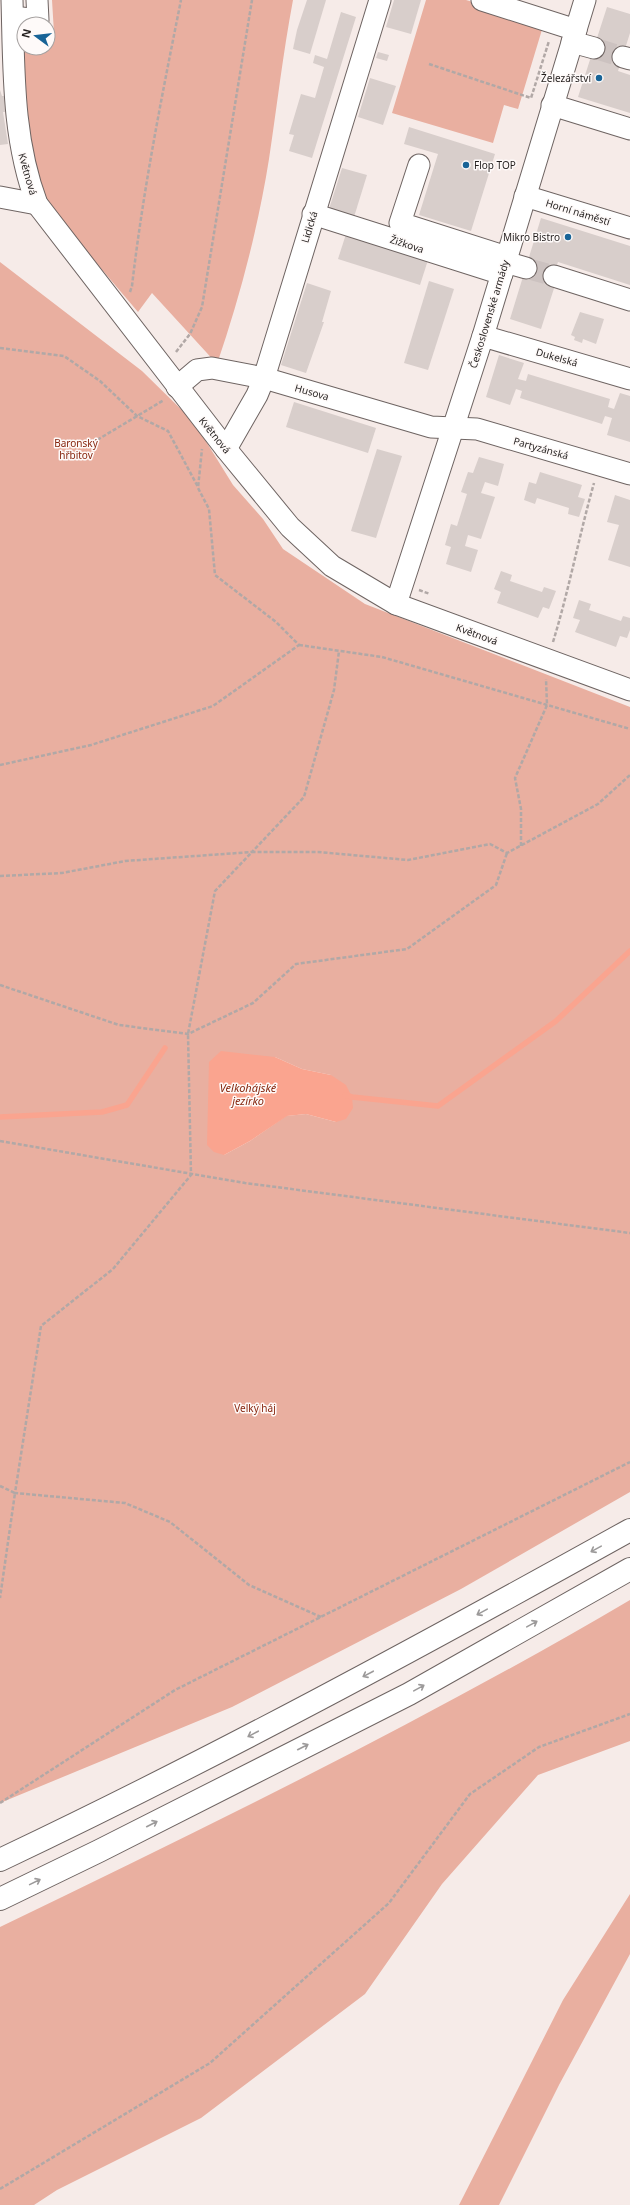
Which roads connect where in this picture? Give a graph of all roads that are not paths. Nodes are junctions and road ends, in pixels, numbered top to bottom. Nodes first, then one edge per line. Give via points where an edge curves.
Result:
1 (37, 0) edge
2 (380, 0) edge
3 (482, 0) edge
4 (585, 0) edge
5 (12, 8) edge
6 (574, 36) junction
7 (594, 48) tunnel mouth
8 (552, 105) junction
9 (630, 129) edge
10 (419, 165) dead end
11 (0, 196) edge
12 (525, 196) junction
13 (37, 204) junction
14 (313, 214) junction
15 (630, 228) edge
16 (504, 264) junction
17 (526, 268) tunnel mouth
18 (554, 276) tunnel mouth
19 (630, 300) edge
20 (483, 336) junction
21 (264, 378) junction
22 (630, 379) edge
23 (177, 387) junction
24 (452, 428) junction
25 (226, 449) junction
26 (630, 474) edge
27 (396, 604) junction
28 (630, 690) edge
29 (630, 1530) edge
30 (630, 1569) edge
31 (0, 1860) edge
32 (0, 1899) edge

1 - 5 street via 38,20
2 - 14 street, Lidická
3 - 6 street via 554,23
4 - 6 street, Československé armády
5 - 13 street, Květnová via 20,146 27,179
6 - 7 street
6 - 8 street, Československé armády
8 - 9 street
8 - 12 street, Československé armády
10 - 16 street, Žižkova via 400,223
11 - 13 street
12 - 15 street, Horní náměstí
12 - 16 street, Československé armády
13 - 23 street, Květnová
14 - 16 street, Žižkova
14 - 21 street, Lidická
16 - 17 street
16 - 20 street, Československé armády
18 - 19 street
20 - 22 street, Dukelská
20 - 24 street, Československé armády
21 - 23 street, Husova via 212,368 197,370
21 - 24 street, Husova via 431,427
21 - 25 street, Lidická via 257,396
23 - 25 street, Květnová
24 - 26 street, Partyzánská via 477,429
24 - 27 street, Československé armády
25 - 27 street, Květnová via 290,527 332,566
27 - 28 street, Květnová via 555,650
29 -> 31 highway via 388,1664
32 -> 30 highway via 409,1694

